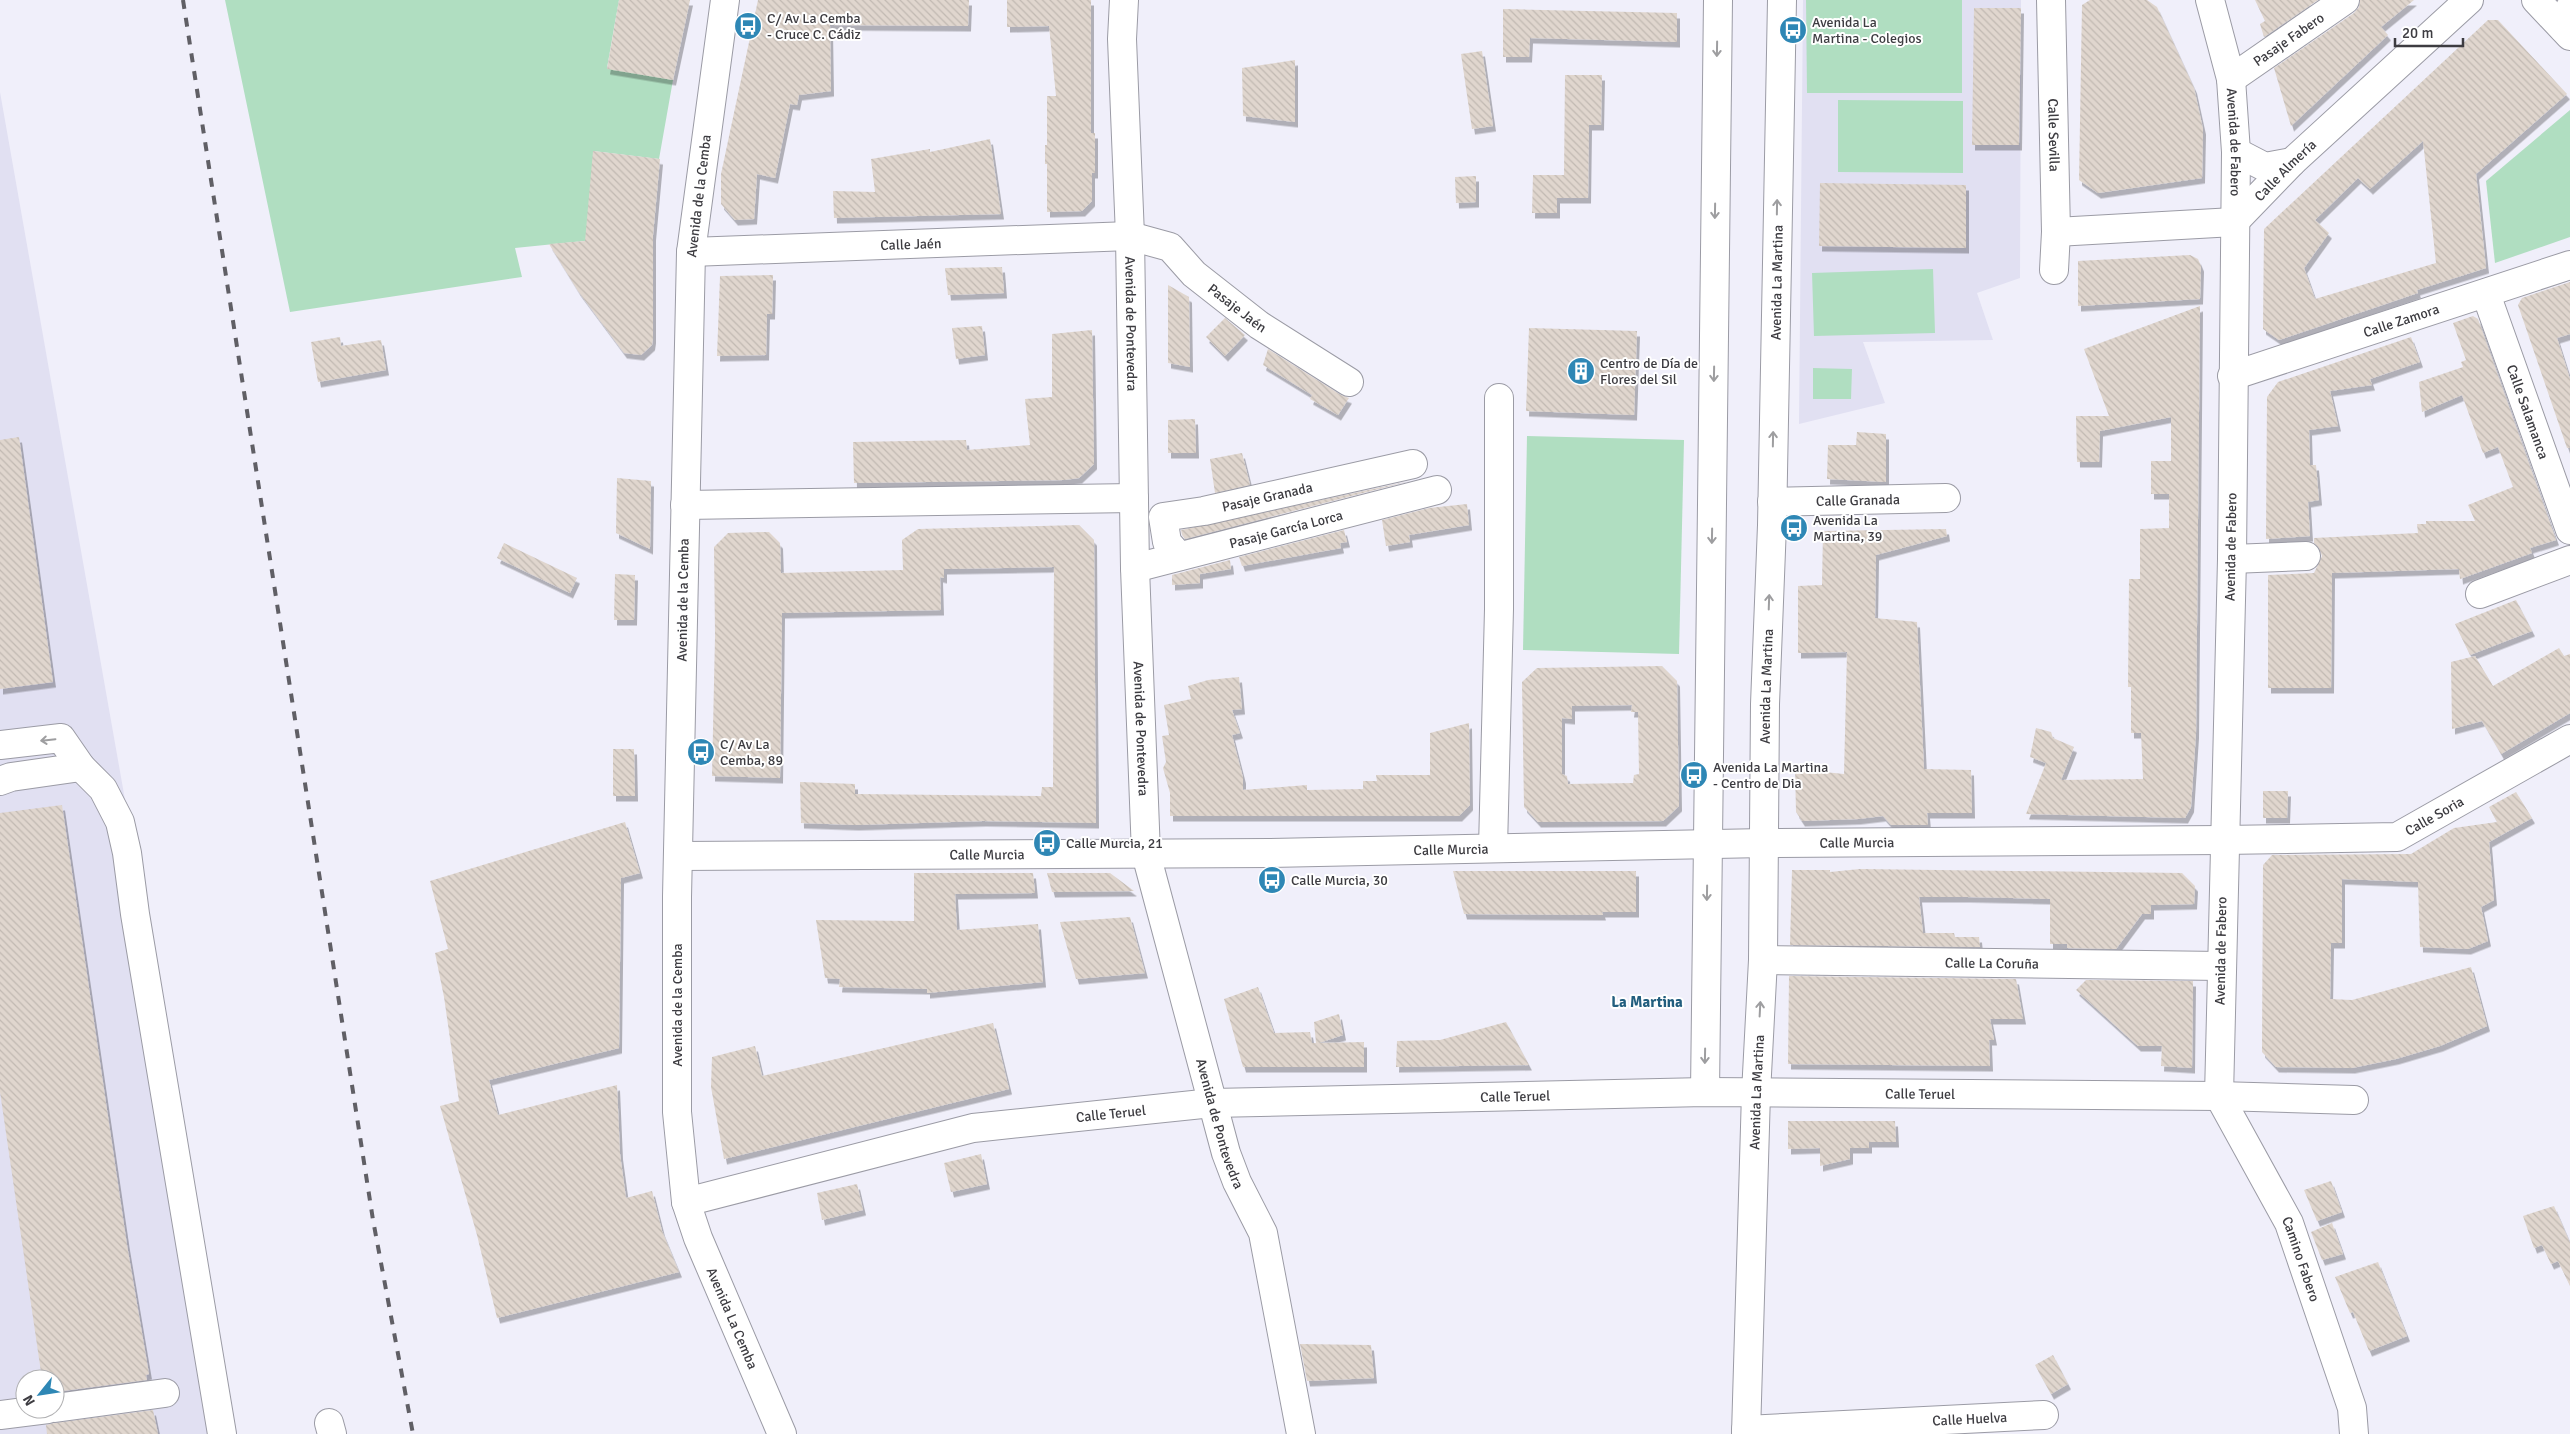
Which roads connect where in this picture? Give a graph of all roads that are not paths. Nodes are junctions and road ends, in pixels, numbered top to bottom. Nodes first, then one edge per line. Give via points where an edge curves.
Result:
1 (725, 0) edge
2 (1124, 0) edge
3 (1718, 0) edge
4 (1782, 0) edge
5 (2051, 0) edge
6 (2210, 0) edge
7 (2345, 0) edge
8 (2469, 0) edge
9 (2536, 0) edge
10 (2568, 24) edge
11 (2231, 79) junction
12 (2236, 152) junction
13 (2292, 162) junction
14 (2234, 222) junction
15 (2056, 232) junction
16 (1130, 236) junction
17 (691, 252) junction
18 (2570, 265) edge
19 (2054, 270) dead end
20 (2486, 294) junction
21 (2232, 376) junction
22 (1349, 382) dead end
23 (1499, 398) dead end
24 (1413, 464) dead end
25 (1437, 490) dead end
26 (1134, 498) junction
27 (1946, 498) dead end
28 (1772, 502) junction
29 (685, 505) junction
30 (2570, 530) edge
31 (1179, 556) junction
32 (2306, 556) dead end
33 (2232, 560) junction
34 (2570, 560) edge
35 (1135, 568) junction
36 (2480, 594) dead end
37 (2570, 739) edge
38 (0, 745) edge
39 (82, 767) junction
40 (0, 781) edge
41 (2223, 840) junction
42 (1765, 843) junction
43 (1708, 845) junction
44 (1493, 848) junction
45 (1146, 854) junction
46 (679, 856) junction
47 (1763, 960) junction
48 (2221, 966) junction
49 (1705, 1092) junction
50 (1756, 1093) junction
51 (2219, 1096) junction
52 (2354, 1100) dead end
53 (1212, 1103) junction
54 (686, 1202) junction
55 (166, 1393) dead end
56 (65, 1407) edge
57 (15, 1413) edge
58 (0, 1415) edge
59 (2044, 1415) dead end
60 (1746, 1432) edge
61 (222, 1434) edge
62 (782, 1434) edge
63 (1301, 1434) edge
64 (2354, 1434) edge

1 - 17 street, Avenida de la Cemba
2 - 16 street, Avenida de Pontevedra via 1122,39
3 -> 43 street
28 -> 4 street, Avenida La Martina
5 - 15 street, Calle Sevilla
6 - 11 street, Avenida de Fabero
7 - 11 street, Pasaje Fabero
8 - 13 street, Calle Almería
9 - 10 street
11 - 12 street, Avenida de Fabero
12 - 13 street via 2265,167
12 - 14 street, Avenida de Fabero
13 - 14 street, Calle Almería
14 - 15 street
14 - 21 street, Avenida de Fabero
15 - 19 street, Calle Sevilla
16 - 17 street, Calle Jaén
16 - 22 street, Pasaje Jaén via 1170,247 1194,274 1259,325
16 - 26 street, Avenida de Pontevedra
17 - 29 street, Avenida de la Cemba
18 - 20 street, Calle Zamora
20 - 21 street, Calle Zamora
20 - 30 street, Calle Salamanca
21 - 33 street, Avenida de Fabero
23 - 44 street via 1500,609
24 - 31 street, Pasaje Granada via 1204,511 1163,517 1167,542
25 - 31 street, Pasaje García Lorca
26 - 29 street
26 - 35 street, Avenida de Pontevedra
27 - 28 street, Calle Granada
42 -> 28 street, Avenida La Martina via 1765,704
29 - 46 street, Avenida de la Cemba
31 - 35 street, Pasaje García Lorca
32 - 33 street
33 - 41 street, Avenida de Fabero
34 - 36 street
35 - 45 street, Avenida de Pontevedra
37 - 41 street, Calle Soria via 2397,836
39 -> 38 street via 61,738
39 - 40 street
39 - 61 street via 103,789 120,822 127,852
41 - 42 street, Calle Murcia
41 - 48 street, Avenida de Fabero
42 - 43 street, Calle Murcia
42 - 47 street, Avenida La Martina
43 - 44 street, Calle Murcia
43 -> 49 street
44 - 45 street, Calle Murcia
45 - 46 street, Calle Murcia
45 - 53 street, Avenida de Pontevedra
46 - 54 street, Avenida de la Cemba via 678,1112
47 - 48 street, Calle La Coruña
50 -> 47 street, Avenida La Martina
48 - 51 street, Avenida de Fabero
49 - 50 street, Calle Teruel
49 - 53 street, Calle Teruel
50 - 51 street, Calle Teruel
50 - 60 street, Avenida La Martina
51 - 52 street, Calle Teruel
51 - 64 street, Camino Fabero via 2289,1223 2352,1408
53 - 54 street, Calle Teruel via 974,1128
53 - 63 street, Avenida de Pontevedra via 1237,1182 1263,1233
54 - 62 street, Avenida La Cemba via 698,1238
55 - 56 street
57 - 58 street
59 - 60 street, Calle Huelva

